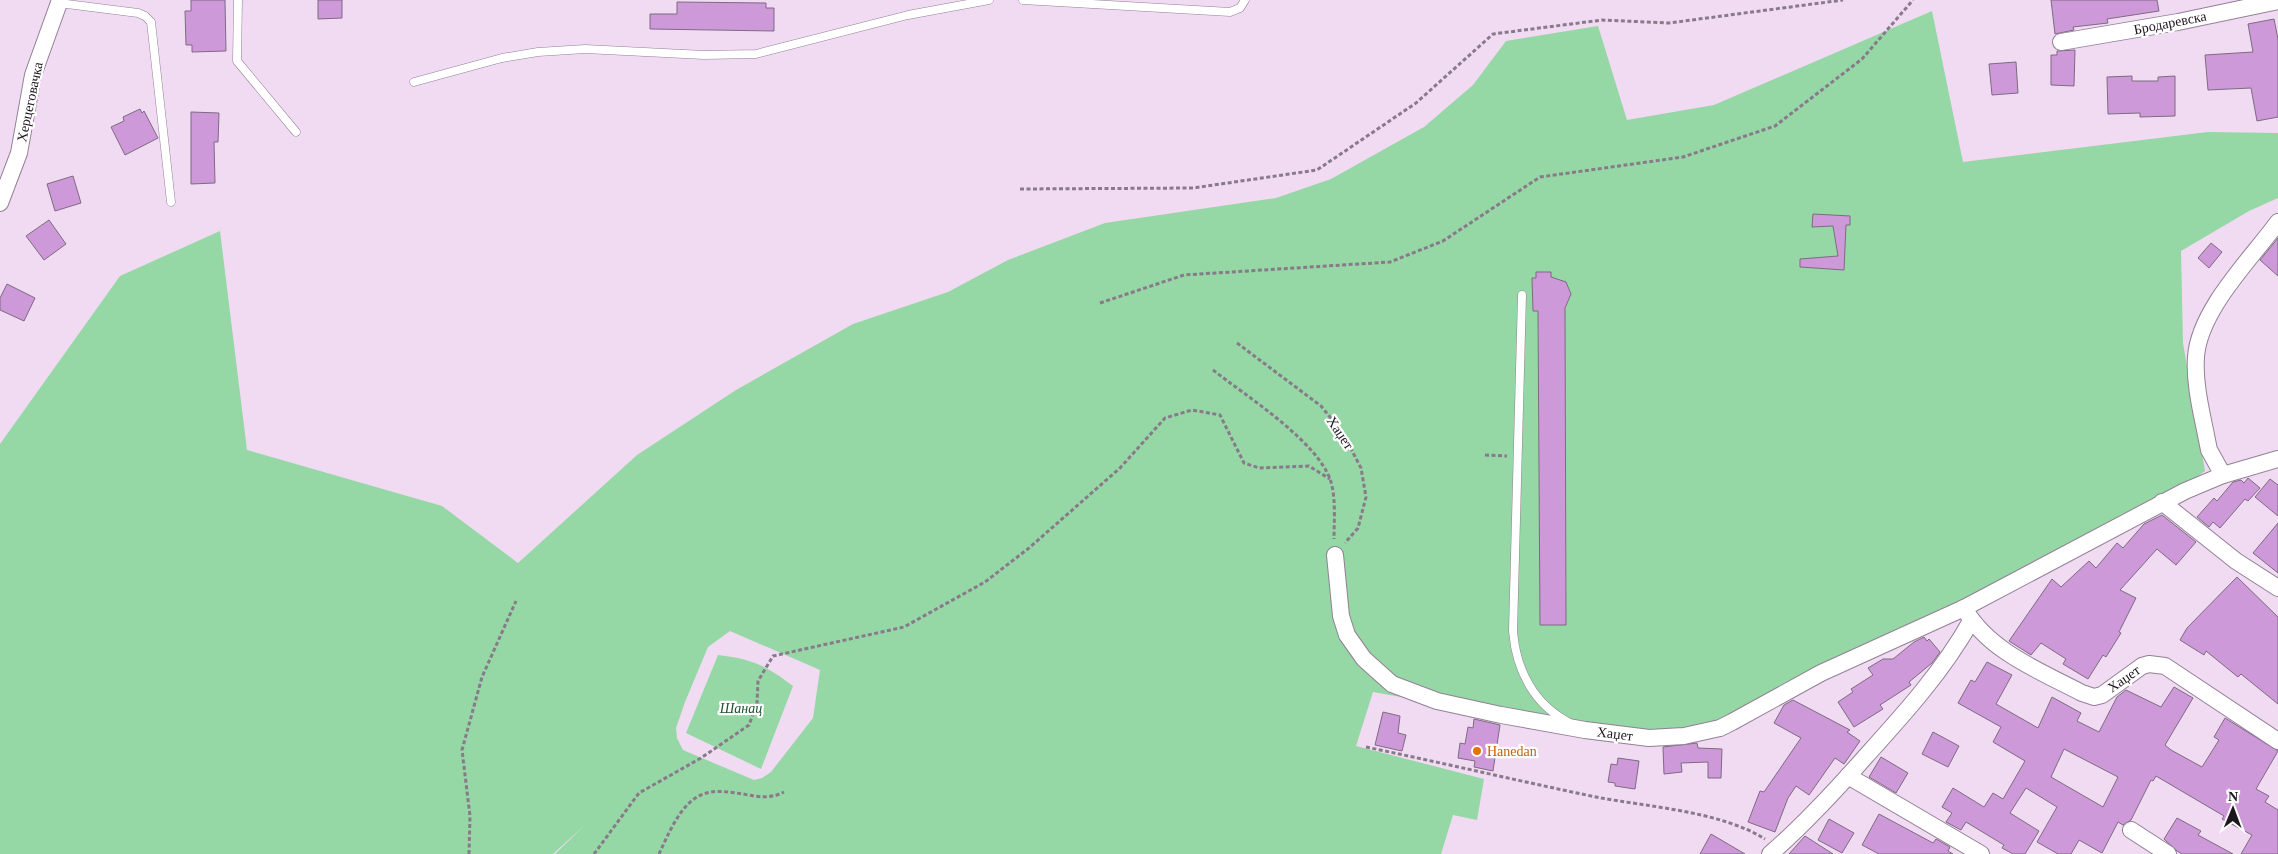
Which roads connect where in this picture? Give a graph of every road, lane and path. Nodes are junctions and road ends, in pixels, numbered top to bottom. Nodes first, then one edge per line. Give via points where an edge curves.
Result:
1 (238, 0) edge
2 (989, 0) edge
3 (1023, 0) edge
4 (1245, 0) edge
5 (1843, 0) edge
6 (1913, 0) edge
7 (2278, 1) edge
8 (59, 2) edge
9 (2061, 42) dead end
10 (414, 82) dead end
11 (296, 132) dead end
12 (1020, 188) dead end
13 (171, 202) dead end
14 (0, 203) edge
15 (2278, 222) edge
16 (1522, 295) dead end
17 (1100, 303) dead end
18 (1237, 343) dead end
19 (1213, 370) dead end
20 (1485, 455) dead end
21 (2278, 458) edge
22 (1510, 463) dead end
23 (2222, 476) junction
24 (1330, 480) junction
25 (2162, 502) junction
26 (1335, 555) junction
27 (2278, 588) edge
28 (516, 601) dead end
29 (1967, 615) junction
30 (1585, 730) junction
31 (2278, 741) edge
32 (1366, 746) dead end
33 (1848, 776) junction
34 (784, 792) dead end
35 (2131, 830) dead end
36 (1774, 851) edge
37 (469, 854) edge
38 (594, 854) edge
39 (659, 854) edge
40 (1981, 854) edge
41 (2168, 854) edge

1 - 11 lane via 237,61
2 - 10 lane via 908,15 756,54 704,55 584,49 538,52 502,58
3 - 4 lane via 1230,12 1240,8
5 - 12 path via 1669,23 1602,20 1493,34 1416,103 1316,170 1193,188
6 - 17 path via 1862,59 1775,126 1683,156 1540,177 1443,242 1390,262 1184,275
7 - 9 street, Бродаревска
8 - 13 lane via 138,13 152,22
8 - 14 street, Херцеговачка via 33,75 19,153
15 - 23 street via 2215,305 2196,355 2206,440
16 - 30 lane via 1514,650 1520,669 1536,696 1567,721
18 - 26 path, Хаџет via 1321,406 1340,428 1361,468 1366,497 1358,528
19 - 24 path via 1301,439
20 - 22 path via 1510,456
21 - 23 street, Хаџет
23 - 25 street, Хаџет
24 - 26 path
24 - 38 path via 1309,466 1259,468 1244,462 1220,415 1192,410 1165,418 1120,468 985,582 904,627 773,656 758,681 757,703 749,725 701,758 639,793
25 - 27 street via 2236,561
25 - 29 street, Хаџет
26 - 30 street, Хаџет via 1341,616 1347,635 1364,659 1392,684 1437,701
28 - 37 path via 482,677 462,750 470,816
29 - 30 street, Хаџет via 1822,673 1720,728 1684,736 1649,738
29 - 31 street, Хаџет via 1996,645 2094,698 2142,666 2165,666
29 - 33 street, Хаџет via 1922,691
32 - 36 path via 1598,797 1685,812 1762,837
33 - 36 street, Хаџет
33 - 40 street
34 - 39 path via 772,798 722,791 700,795 685,808
35 - 41 street

